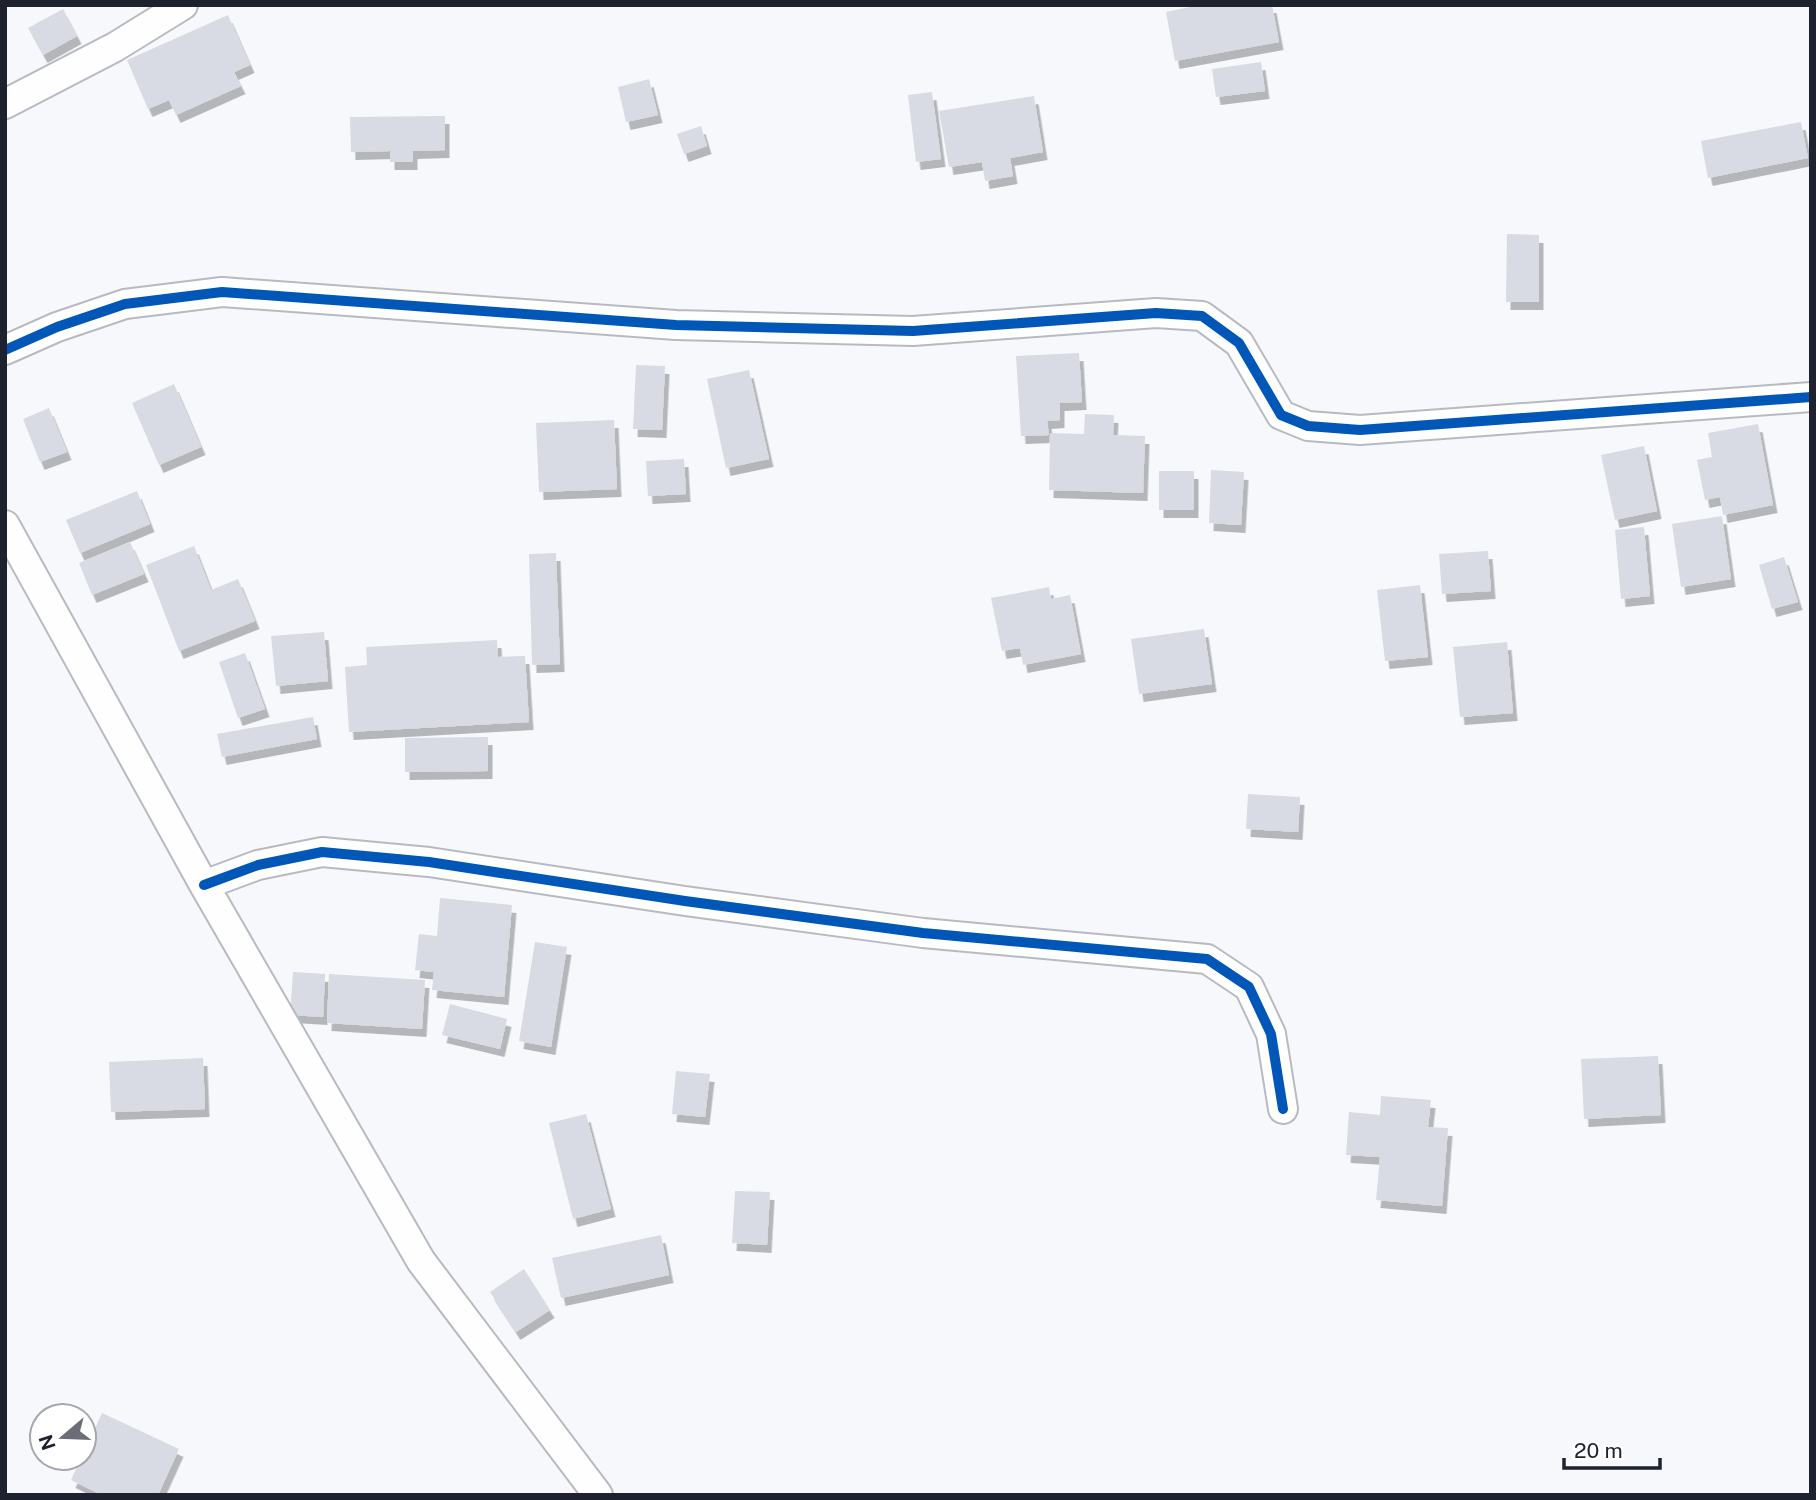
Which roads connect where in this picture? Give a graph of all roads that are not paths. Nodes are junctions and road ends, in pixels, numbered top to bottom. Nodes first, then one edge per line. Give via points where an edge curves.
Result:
1 (183, 5) edge
2 (5, 104) edge
3 (5, 350) edge
4 (1811, 397) edge
5 (5, 525) edge
6 (204, 886) junction
7 (1283, 1110) dead end
8 (598, 1495) edge

1 - 2 street via 115,47
3 - 4 street via 125,304 222,292 676,326 914,331 1156,313 1202,316 1239,343 1281,415 1308,426 1360,430
5 - 6 street
6 - 7 street via 258,864 322,852 429,862 923,933 1207,959 1249,986 1271,1034
6 - 8 street via 421,1261

